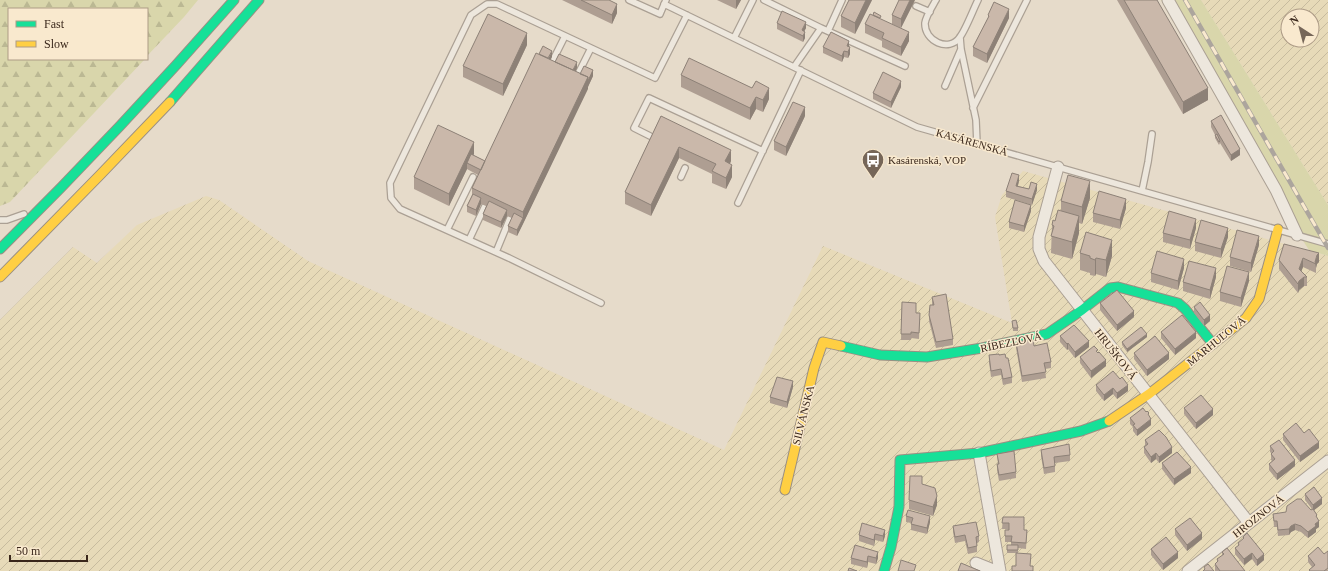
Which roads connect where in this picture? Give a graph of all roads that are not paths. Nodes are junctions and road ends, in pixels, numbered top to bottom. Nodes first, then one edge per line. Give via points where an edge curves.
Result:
1 (234, 0) edge
2 (259, 0) edge
3 (629, 0) edge
4 (753, 0) edge
5 (764, 0) edge
6 (842, 0) edge
7 (936, 0) edge
8 (978, 0) edge
9 (1027, 0) edge
10 (1168, 0) edge
11 (665, 2) edge
12 (916, 6) dead end
13 (930, 12) junction
14 (687, 15) junction
15 (821, 28) junction
16 (828, 31) junction
17 (565, 36) junction
18 (960, 37) junction
19 (734, 38) junction
20 (591, 48) junction
21 (961, 49) junction
22 (905, 66) dead end
23 (794, 67) junction
24 (548, 70) edge
25 (801, 70) junction
26 (574, 82) edge
27 (945, 86) dead end
28 (973, 108) junction
29 (1152, 134) dead end
30 (650, 136) edge
31 (977, 144) junction
32 (763, 151) junction
33 (1058, 167) junction
34 (685, 168) dead end
35 (472, 177) dead end
36 (681, 177) dead end
37 (1142, 191) junction
38 (48, 202) junction
39 (738, 203) dead end
40 (485, 206) edge
41 (510, 218) edge
42 (0, 220) edge
43 (1278, 229) junction
44 (447, 230) junction
45 (1297, 235) junction
46 (469, 240) junction
47 (1328, 244) edge
48 (0, 249) edge
49 (496, 252) junction
50 (0, 276) edge
51 (601, 302) dead end
52 (1082, 310) junction
53 (823, 342) joint
54 (1213, 344) junction
55 (1149, 394) junction
56 (979, 453) junction
57 (1328, 461) edge
58 (785, 490) dead end
59 (1249, 523) junction
60 (976, 563) dead end
61 (884, 571) edge
62 (996, 571) edge
63 (1000, 571) edge
64 (1188, 571) edge

1 - 38 main road via 139,108
2 - 50 main road via 153,120
3 - 11 lane via 660,14
4 - 19 lane
5 - 15 lane
6 - 16 lane
7 - 13 lane
8 - 18 lane
9 - 28 lane
10 - 45 street via 1276,190
11 - 14 lane, KASÁRENSKÁ
12 - 13 lane
13 - 18 lane via 925,22 931,39 945,44 953,43
14 - 19 lane, KASÁRENSKÁ
14 - 20 lane via 654,78
15 - 16 lane
15 - 23 lane
16 - 22 lane
17 - 20 lane
17 - 24 lane
17 - 44 lane via 497,4 487,4 471,15 390,183 391,198 400,209
18 - 21 lane
19 - 23 lane, KASÁRENSKÁ
20 - 26 lane
21 - 27 lane
21 - 28 lane
23 - 25 lane, KASÁRENSKÁ
25 - 31 lane, KASÁRENSKÁ via 917,127
25 - 32 lane
28 - 31 lane
29 - 37 lane
30 - 32 lane via 634,128 649,98
31 - 33 lane, KASÁRENSKÁ
32 - 39 lane
33 - 37 lane, KASÁRENSKÁ
33 - 52 street, HRUŠKOVÁ via 1039,237 1039,249 1044,261
34 - 36 lane
35 - 44 lane
37 - 43 lane, KASÁRENSKÁ
38 - 42 lane via 19,216
38 - 48 main road
40 - 46 lane
41 - 49 lane
43 - 45 lane, KASÁRENSKÁ
43 - 54 main road, MARHUĽOVÁ via 1259,299 1246,318
44 - 46 lane
45 - 47 lane, KASÁRENSKÁ
46 - 49 lane
49 - 51 lane
52 - 53 main road, RÍBEZĽOVÁ via 1047,334 927,357 880,355
52 - 54 main road, RÍBEZĽOVÁ via 1110,288 1118,287 1178,303
52 - 55 street, HRUŠKOVÁ
53 - 58 main road, SILVÁNSKA via 814,368
54 - 55 main road, MARHUĽOVÁ
55 - 56 main road, MARHUĽOVÁ via 1106,423 1081,431
55 - 59 street, HRUŠKOVÁ
56 - 61 main road, MARHUĽOVÁ via 900,460 899,507
56 - 63 street
57 - 59 street, HROZNOVÁ
59 - 64 street, HROZNOVÁ
60 - 62 street

